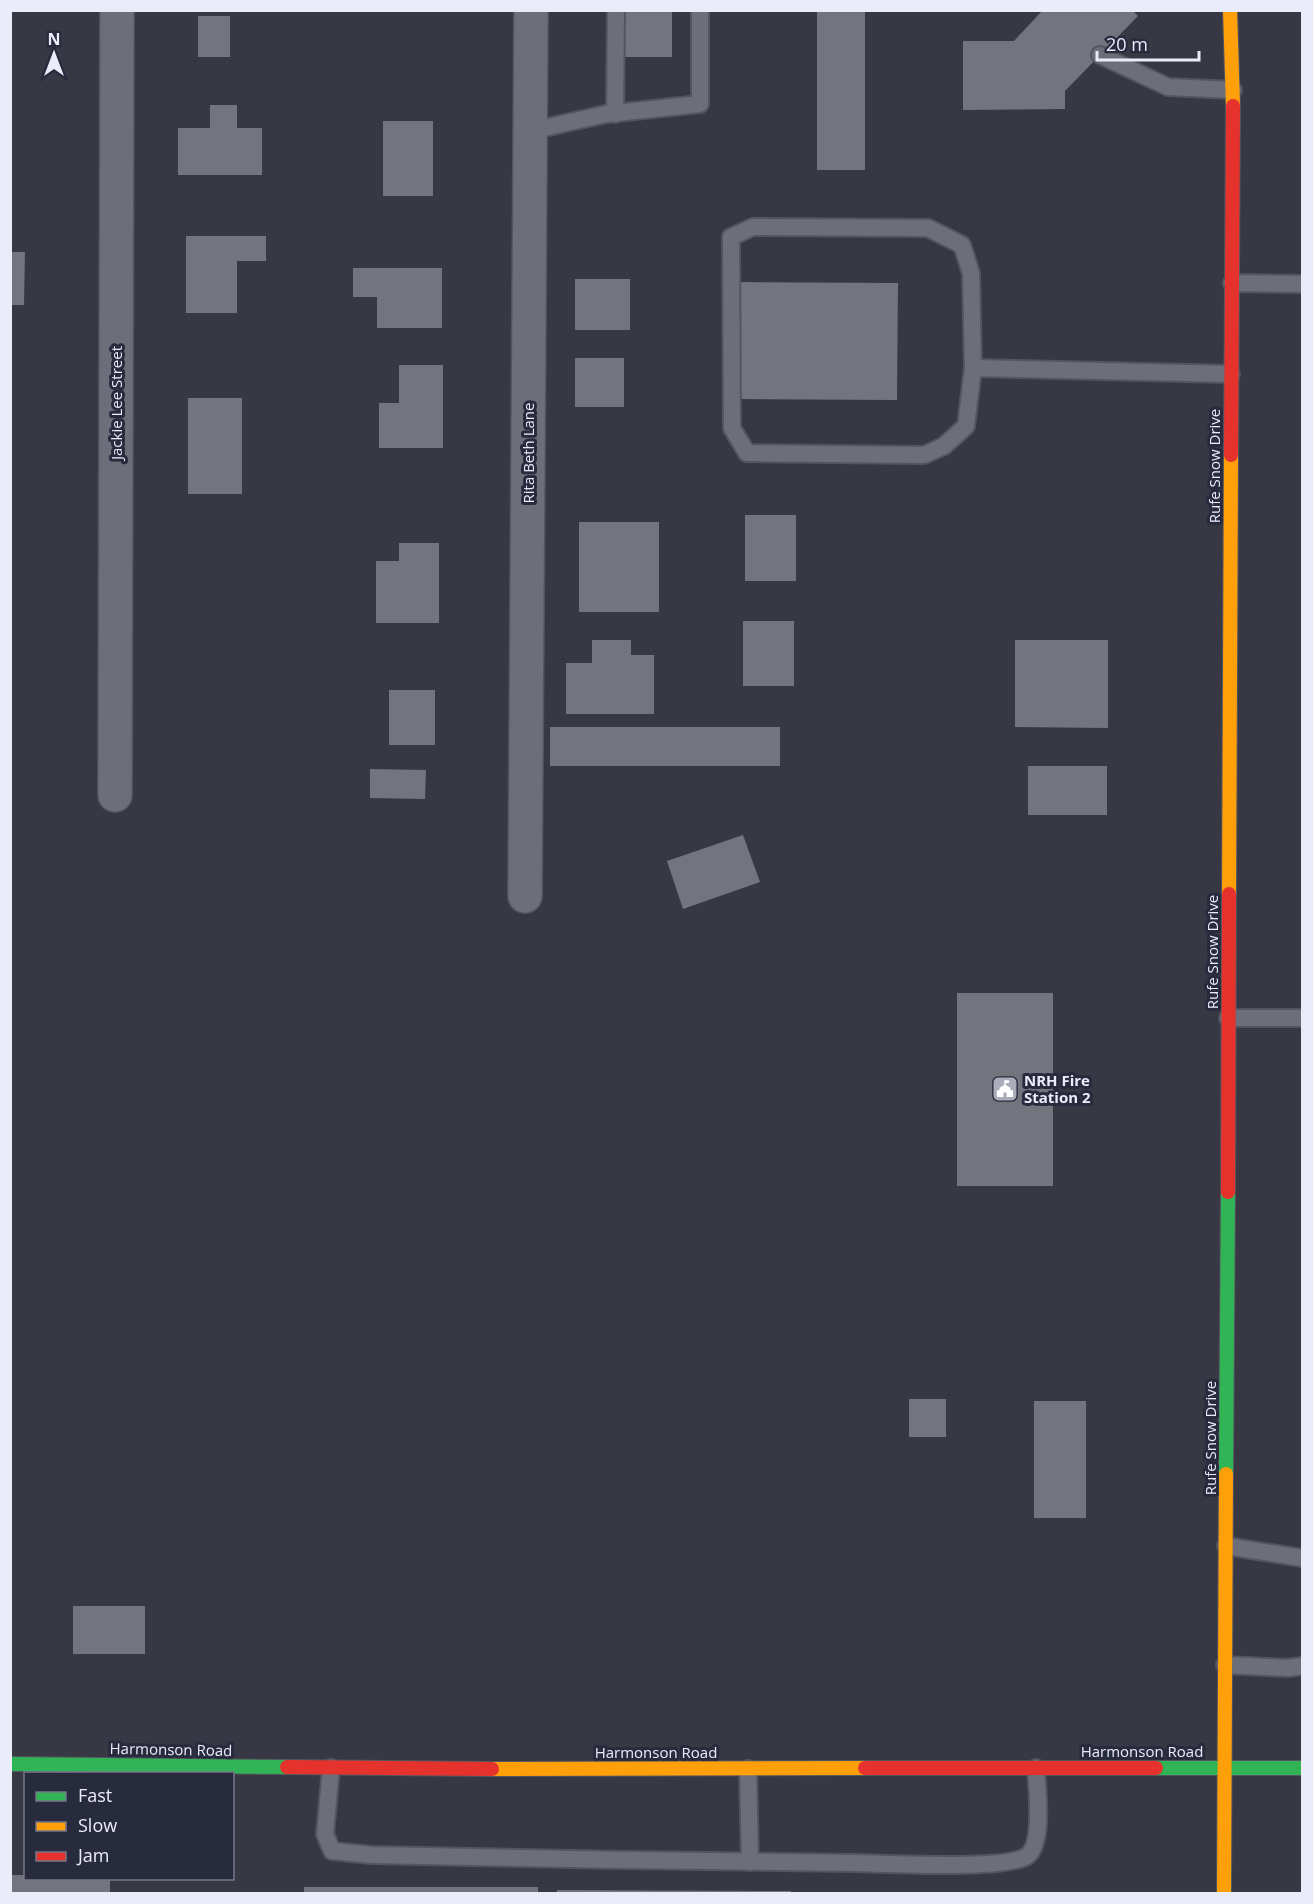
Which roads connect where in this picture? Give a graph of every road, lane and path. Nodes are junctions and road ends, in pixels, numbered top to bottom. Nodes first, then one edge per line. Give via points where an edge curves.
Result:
1 (117, 10) edge
2 (531, 10) edge
3 (616, 10) edge
4 (700, 10) edge
5 (1230, 10) edge
6 (1246, 10) edge
7 (1232, 37) junction
8 (1100, 55) dead end
9 (1233, 90) junction
10 (615, 114) junction
11 (530, 131) junction
12 (1232, 284) junction
13 (1302, 284) edge
14 (973, 368) junction
15 (1231, 374) junction
16 (115, 795) dead end
17 (525, 896) dead end
18 (1228, 1018) junction
19 (1302, 1018) edge
20 (1226, 1546) junction
21 (1302, 1558) edge
22 (1225, 1665) junction
23 (1302, 1666) edge
24 (10, 1764) edge
25 (331, 1768) junction
26 (1036, 1768) junction
27 (1225, 1768) junction
28 (1302, 1768) edge
29 (748, 1769) junction
30 (750, 1862) junction
31 (1224, 1893) edge

1 - 16 street, Jackie Lee Street
2 - 11 street, Rita Beth Lane
3 - 10 lane
4 - 10 lane via 700,104
5 - 7 main road, Rufe Snow Drive
6 - 7 main road
7 - 9 main road, Rufe Snow Drive
8 - 9 lane via 1168,87
9 - 12 main road, Rufe Snow Drive
10 - 11 lane
11 - 17 street, Rita Beth Lane
12 - 13 lane
12 - 15 main road, Rufe Snow Drive
14 - 14 lane via 971,273 962,245 928,228 753,227 731,237 732,428 747,453 924,455 944,446 966,426
14 - 15 lane
15 - 18 main road, Rufe Snow Drive
18 - 19 lane
18 - 20 main road, Rufe Snow Drive
20 - 21 lane
20 - 22 main road, Rufe Snow Drive
22 - 23 lane
22 - 27 main road, Rufe Snow Drive
24 - 25 main road, Harmonson Road
25 - 29 main road, Harmonson Road
25 - 30 lane via 325,1834 332,1851
26 - 27 main road, Harmonson Road
26 - 29 main road, Harmonson Road
26 - 30 lane via 1036,1844 1028,1856 1009,1862 952,1864
27 - 28 main road, Harmonson Road
27 - 31 main road, Rufe Snow Drive
29 - 30 lane

